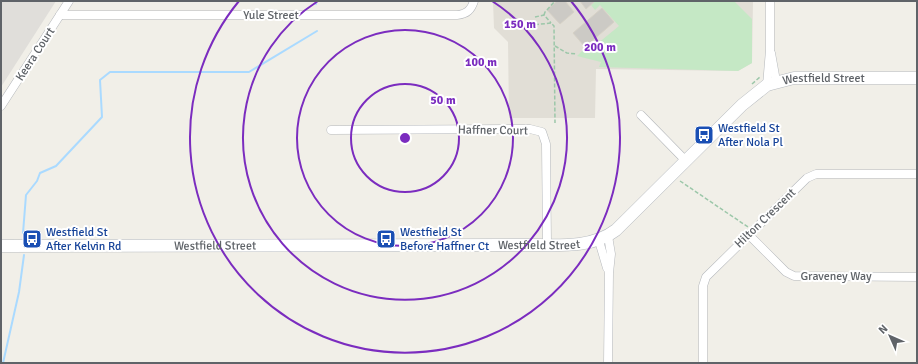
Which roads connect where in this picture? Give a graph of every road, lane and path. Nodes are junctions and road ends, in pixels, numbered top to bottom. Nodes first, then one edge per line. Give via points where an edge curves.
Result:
1 (69, 1) edge
2 (474, 1) edge
3 (555, 1) edge
4 (770, 1) edge
5 (60, 15) junction
6 (544, 15) junction
7 (535, 16) dead end
8 (551, 23) junction
9 (523, 26) dead end
10 (555, 46) junction
11 (577, 54) dead end
12 (762, 73) dead end
13 (917, 78) edge
14 (771, 83) junction
15 (748, 88) dead end
16 (1, 106) edge
17 (641, 115) dead end
18 (555, 123) dead end
19 (331, 130) dead end
20 (686, 161) junction
21 (673, 174) junction
22 (917, 174) edge
23 (748, 231) junction
24 (604, 238) junction
25 (547, 244) junction
26 (1, 246) edge
27 (917, 277) edge
28 (608, 363) edge
29 (703, 363) edge

1 - 5 street, Keera Court
2 - 5 street, Yule Street via 472,8 465,14 457,15
3 - 6 path
4 - 14 street via 770,50 774,64
5 - 16 street, Keera Court
6 - 7 path
6 - 8 path
8 - 9 path
8 - 10 path via 554,26
10 - 11 path
10 - 18 path
12 - 15 path
13 - 14 main road, Westfield Street via 794,78
14 - 20 main road, Westfield Street via 742,105
17 - 20 street
19 - 25 street, Haffner Court via 530,129 542,132 546,144
20 - 21 main road, Westfield Street
21 - 23 path
21 - 24 main road, Westfield Street
22 - 23 street, Hilton Crescent via 811,175
23 - 27 street, Graveney Way via 786,272 794,276
23 - 29 street, Hilton Crescent via 709,273 703,283
24 - 25 main road, Westfield Street via 577,244
24 - 28 street via 611,254
25 - 26 main road, Westfield Street

